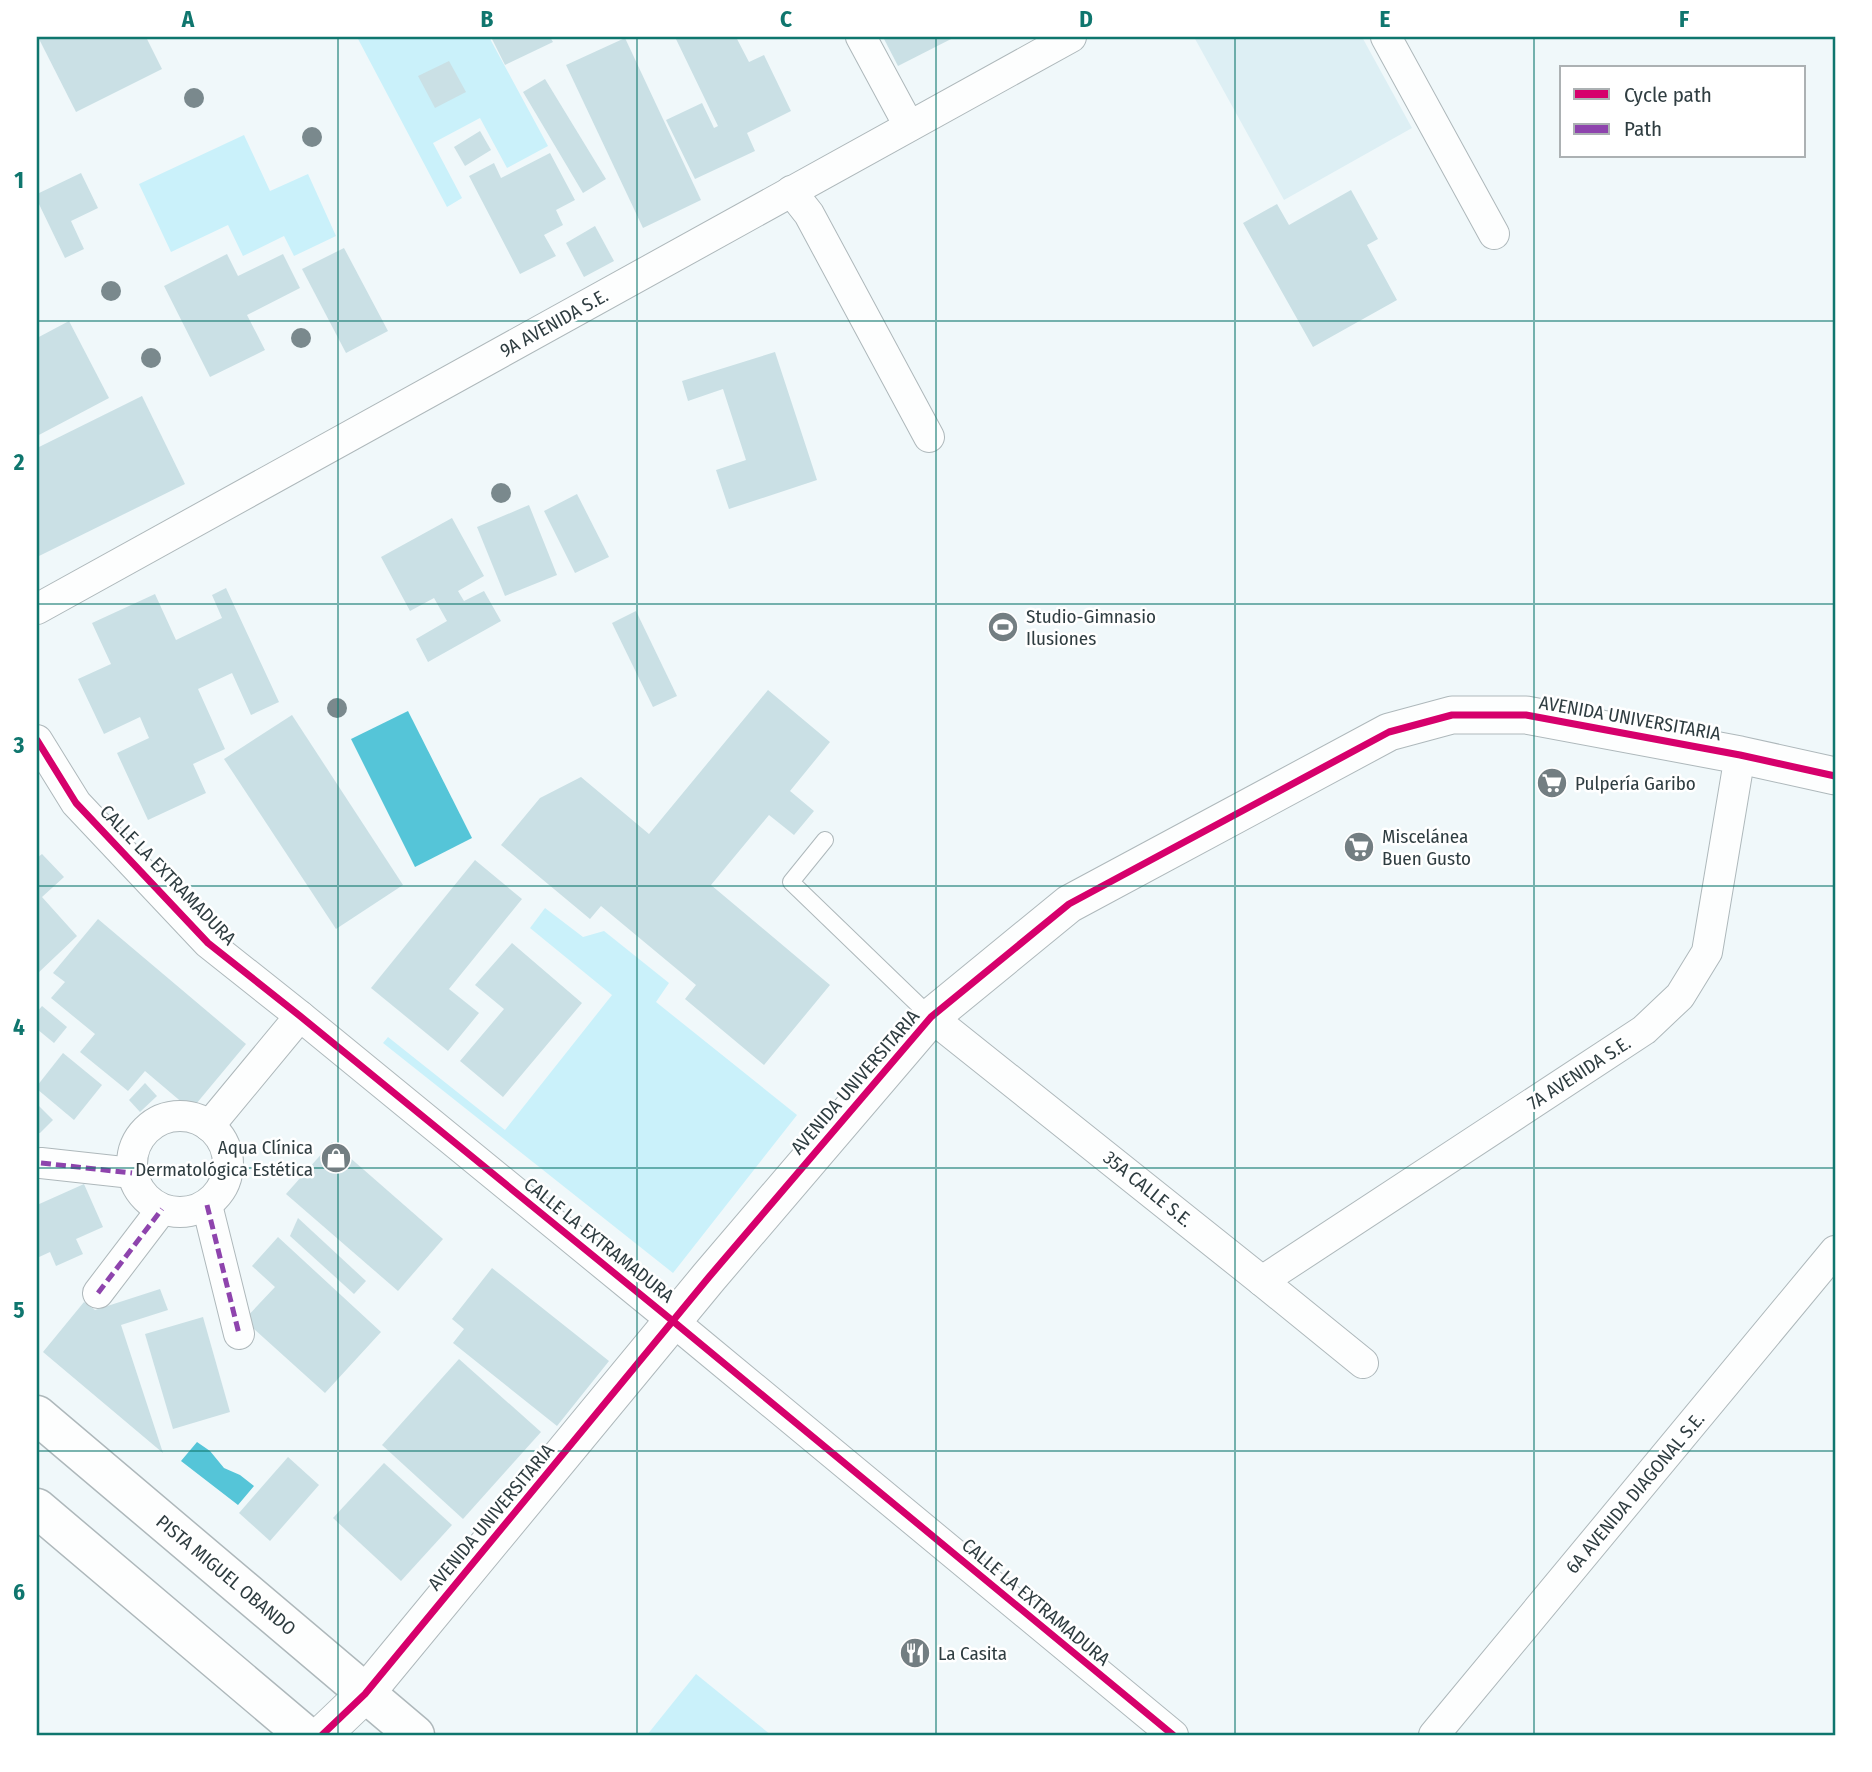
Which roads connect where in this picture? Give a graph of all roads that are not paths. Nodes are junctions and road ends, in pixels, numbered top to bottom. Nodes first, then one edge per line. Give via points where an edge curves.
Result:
1 (861, 37) edge
2 (1071, 37) edge
3 (1386, 37) edge
4 (909, 126) junction
5 (791, 191) junction
6 (1494, 234) dead end
7 (929, 437) dead end
8 (37, 609) edge
9 (37, 740) edge
10 (1740, 755) junction
11 (1835, 776) edge
12 (825, 840) dead end
13 (300, 1016) junction
14 (931, 1017) junction
15 (209, 1126) junction
16 (41, 1163) dead end
17 (132, 1173) junction
18 (207, 1205) junction
19 (162, 1209) junction
20 (1835, 1251) edge
21 (1262, 1280) junction
22 (98, 1293) dead end
23 (674, 1322) junction
24 (239, 1334) dead end
25 (1363, 1363) dead end
26 (37, 1415) edge
27 (37, 1508) edge
28 (365, 1693) junction
29 (305, 1735) edge
30 (322, 1735) edge
31 (415, 1735) edge
32 (1173, 1735) edge
33 (1434, 1735) edge

1 - 4 street
2 - 4 street, 9A AVENIDA S.E.
3 - 6 street
4 - 5 street, 9A AVENIDA S.E.
5 - 7 street via 809,214
5 - 8 street, 9A AVENIDA S.E.
9 - 13 street, CALLE LA EXTRAMADURA via 76,803 208,943
10 - 11 street, AVENIDA UNIVERSITARIA
10 - 14 street, AVENIDA UNIVERSITARIA via 1526,715 1452,715 1389,732 1069,904
10 - 21 street, 7A AVENIDA S.E. via 1707,952 1680,996 1644,1030
12 - 14 lane via 791,882
13 - 15 street
13 - 23 street, CALLE LA EXTRAMADURA
14 - 21 street, 35A CALLE S.E.
14 - 23 street, AVENIDA UNIVERSITARIA
15 - 17 street via 187,1116 162,1119 137,1140
15 - 18 street via 227,1151 229,1166 226,1181
16 - 17 street
17 - 19 street via 138,1188
18 - 19 street via 177,1213
18 - 24 street
19 - 22 street
20 - 33 street, 6A AVENIDA DIAGONAL S.E.
21 - 25 street, 35A CALLE S.E.
23 - 28 street, AVENIDA UNIVERSITARIA
23 - 32 street, CALLE LA EXTRAMADURA
26 - 28 main road, PISTA MIGUEL OBANDO
27 - 29 main road
28 - 30 street, AVENIDA UNIVERSITARIA
28 - 31 main road, PISTA MIGUEL OBANDO

